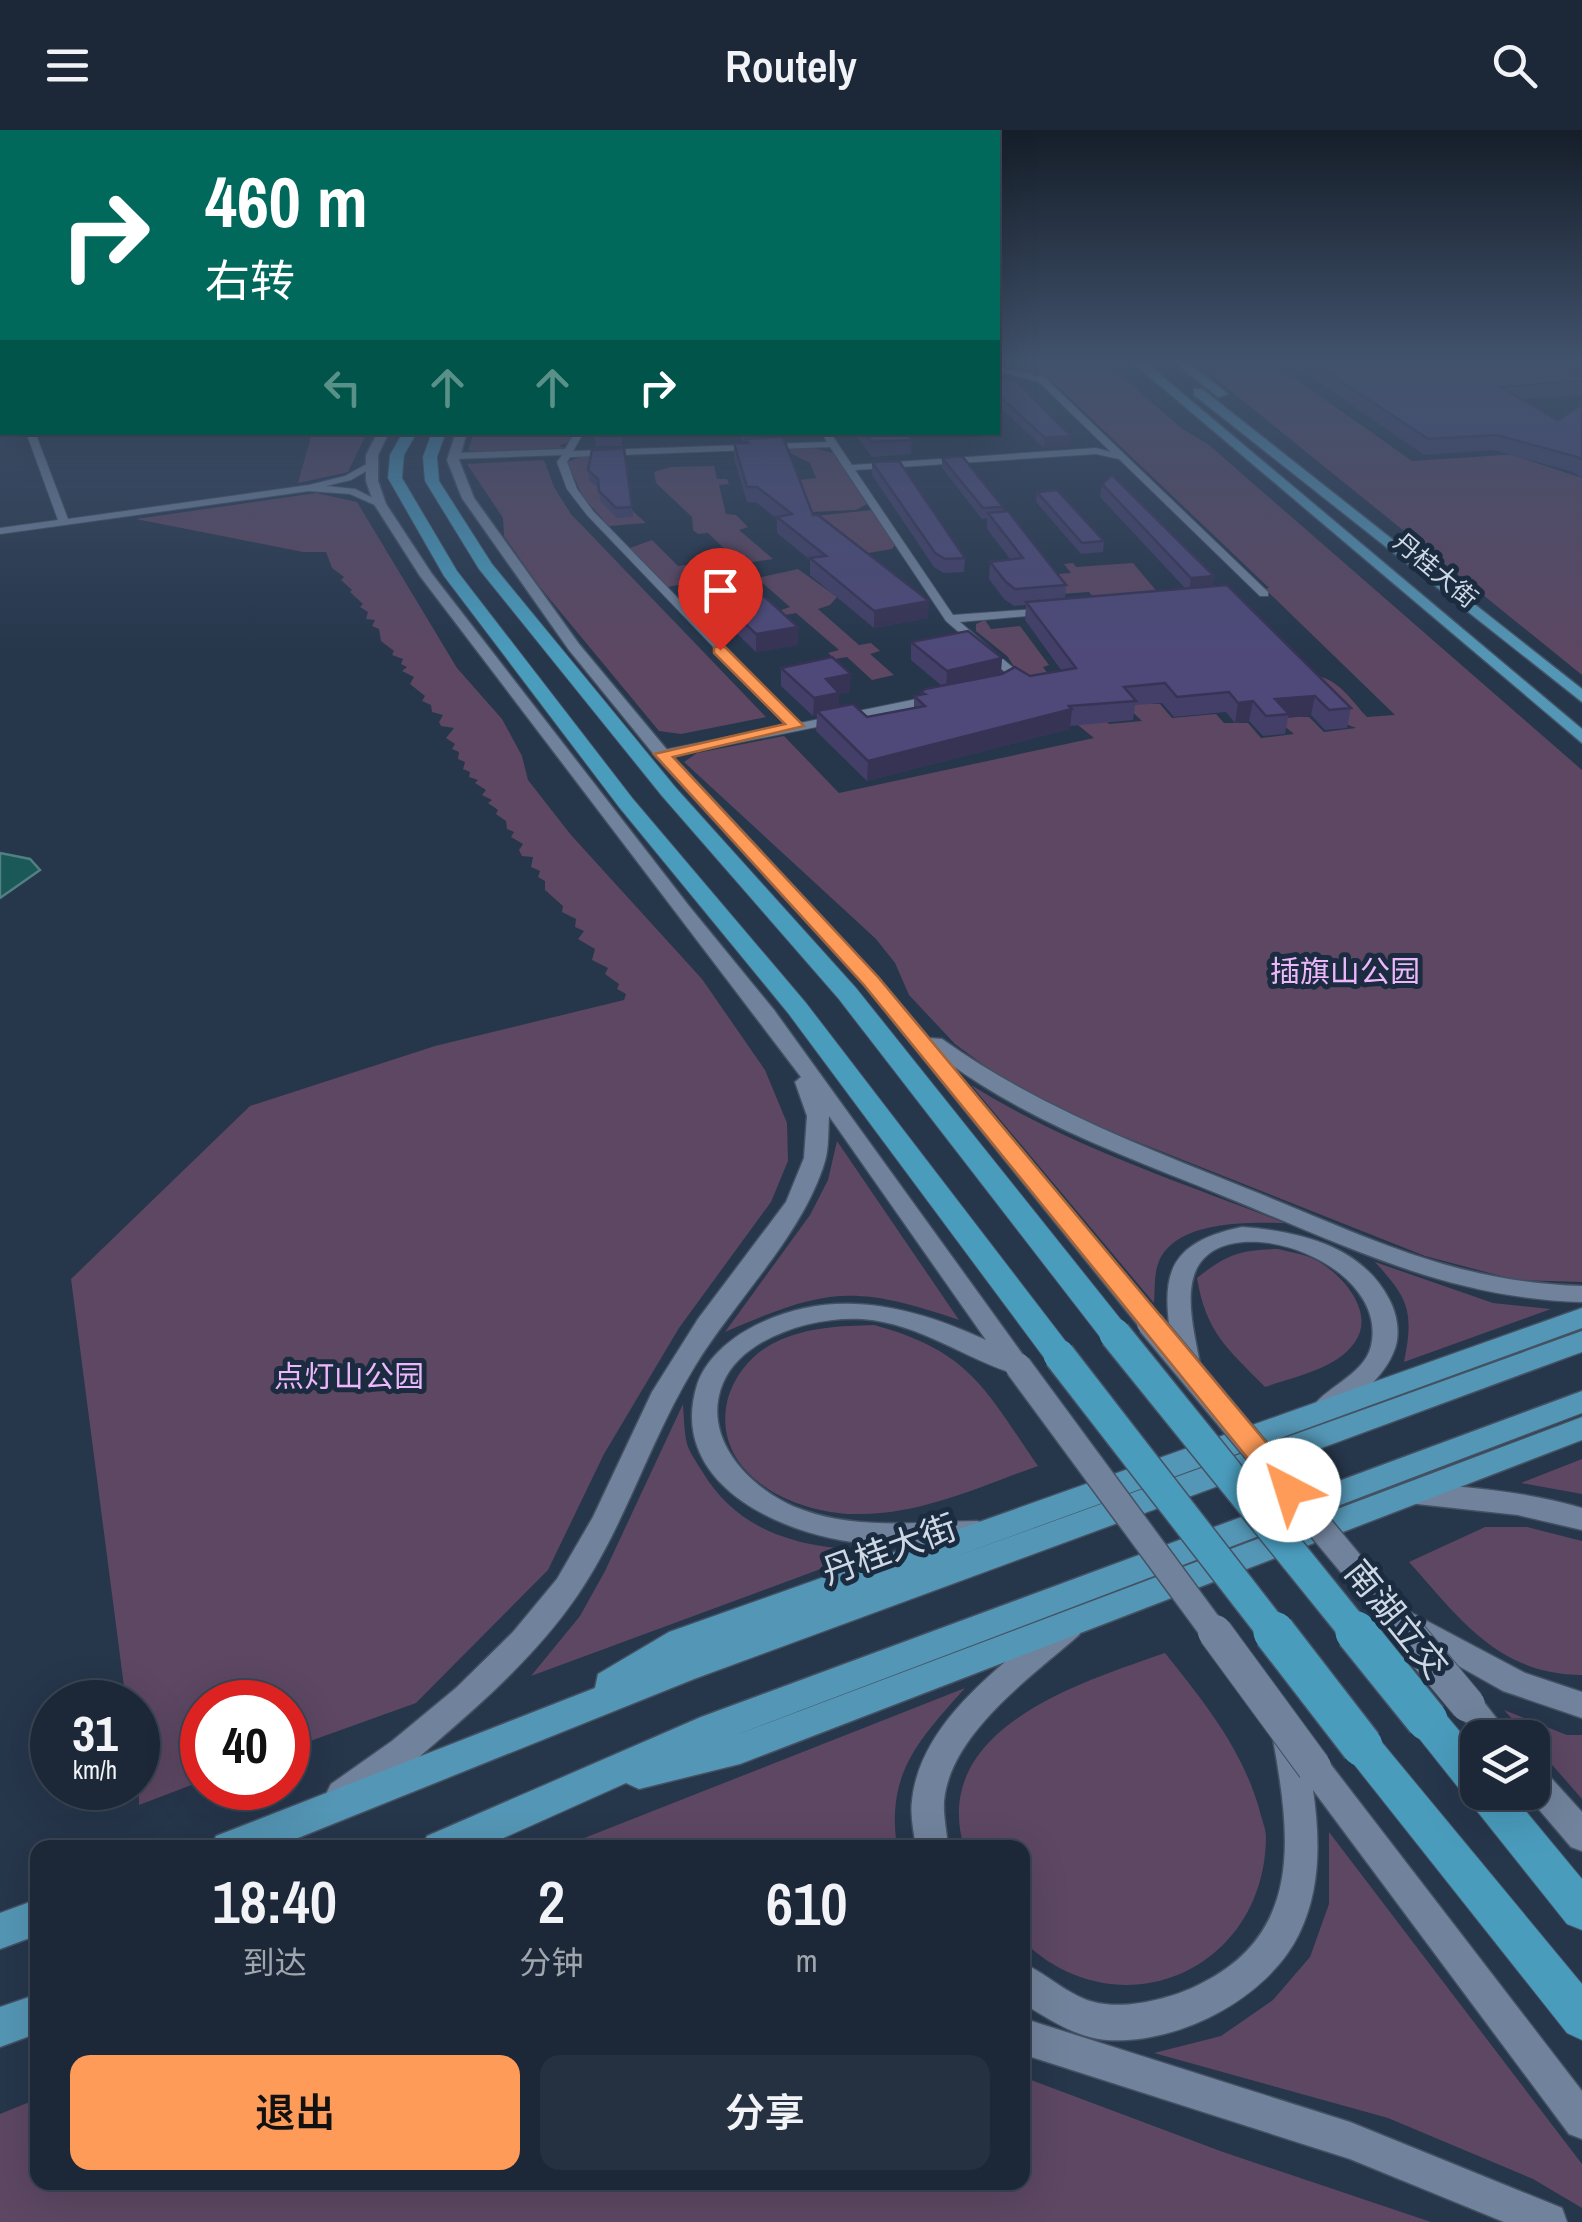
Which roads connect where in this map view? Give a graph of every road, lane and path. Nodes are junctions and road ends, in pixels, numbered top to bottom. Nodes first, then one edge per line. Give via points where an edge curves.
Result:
1 (40, 460) edge
2 (372, 460) edge
3 (397, 460) edge
4 (430, 460) edge
5 (454, 460) edge
6 (563, 460) edge
7 (843, 460) edge
8 (971, 460) edge
9 (1126, 460) edge
10 (1249, 460) edge
11 (1286, 460) edge
12 (372, 464) junction
13 (849, 468) junction
14 (310, 488) junction
15 (380, 504) junction
16 (64, 522) junction
17 (0, 531) edge
18 (485, 566) junction
19 (427, 576) junction
20 (1246, 595) dead end
21 (1059, 610) edge
22 (950, 619) junction
23 (504, 644) junction
24 (574, 647) junction
25 (607, 687) junction
26 (988, 688) edge
27 (958, 694) edge
28 (1582, 697) edge
29 (792, 723) junction
30 (1582, 738) edge
31 (658, 750) junction
32 (598, 766) junction
33 (669, 792) junction
34 (682, 910) junction
35 (901, 1018) junction
36 (797, 1056) junction
37 (1582, 1294) edge
38 (1582, 1318) edge
39 (1582, 1342) edge
40 (1018, 1366) junction
41 (1188, 1369) junction
42 (1582, 1402) edge
43 (1322, 1412) junction
44 (1582, 1428) edge
45 (1409, 1494) junction
46 (1582, 1519) edge
47 (988, 1532) junction
48 (1390, 1611) junction
49 (1072, 1622) junction
50 (1582, 1705) edge
51 (1481, 1720) edge
52 (540, 1726) junction
53 (1287, 1730) junction
54 (1460, 1760) edge
55 (576, 1788) junction
56 (1550, 1800) edge
57 (1501, 1810) edge
58 (308, 1818) junction
59 (1582, 1836) edge
60 (250, 1840) edge
61 (458, 1840) edge
62 (931, 1840) edge
63 (1582, 1910) edge
64 (30, 1921) edge
65 (0, 1931) edge
66 (1030, 1987) edge
67 (30, 2016) edge
68 (1582, 2018) edge
69 (0, 2027) edge
70 (1030, 2039) edge
71 (1582, 2121) edge
72 (1548, 2222) edge

1 - 16 street
2 - 12 street
3 - 23 highway via 395,478 450,573
4 - 18 highway, 南湖立交 via 432,480
5 - 24 street via 468,498
6 - 29 street via 590,513
7 - 13 street
8 - 13 street
9 - 20 street via 1264,594
10 - 30 main road, 丹桂大街
11 - 28 main road, 丹桂大街
12 - 14 street
12 - 15 street
13 - 22 street
14 - 15 street via 352,492
14 - 16 street
15 - 19 street
16 - 17 street
18 - 24 street
18 - 33 highway, 南湖立交
19 - 23 street
19 - 34 street
21 - 22 street
22 - 26 street via 1014,675
23 - 32 highway
24 - 25 street
25 - 31 street
25 - 33 street
27 - 29 street
29 - 31 street
31 - 35 street
32 - 34 street
32 - 68 highway, bridge via 797,1008 1362,1746
33 - 54 highway, 南湖立交, bridge via 847,993
34 - 36 street
35 - 37 street via 987,1082 1076,1128 1423,1267 1526,1292
35 - 41 street, bridge
36 - 40 street
36 - 58 street via 818,1116 815,1158 796,1204 660,1399 606,1521 567,1587 467,1697
38 - 43 main road
39 - 52 main road, 丹桂大街
40 - 47 street via 928,1325 834,1311 755,1337 730,1354 709,1382 706,1424 717,1461 754,1498 795,1519 842,1531
40 - 53 street, bridge
41 - 43 street via 1180,1306 1182,1274 1195,1252 1250,1236 1323,1248 1376,1290 1387,1320 1384,1348
41 - 48 street, bridge
42 - 55 main road via 712,1728
43 - 47 main road
44 - 45 main road
45 - 46 street via 1504,1501
45 - 49 main road
47 - 52 main road via 681,1642
48 - 50 street via 1537,1695
48 - 51 street, bridge
49 - 55 main road via 740,1749
49 - 62 street via 944,1750 928,1798
52 - 58 main road, 丹桂大街
53 - 66 street via 1299,1800 1300,1870 1288,1921 1259,1965 1214,1998 1166,2016 1104,2022
53 - 71 street, bridge
55 - 61 main road
56 - 59 street
57 - 63 highway
58 - 60 main road, 丹桂大街
64 - 65 main road
67 - 69 main road
70 - 72 street via 1323,2132

